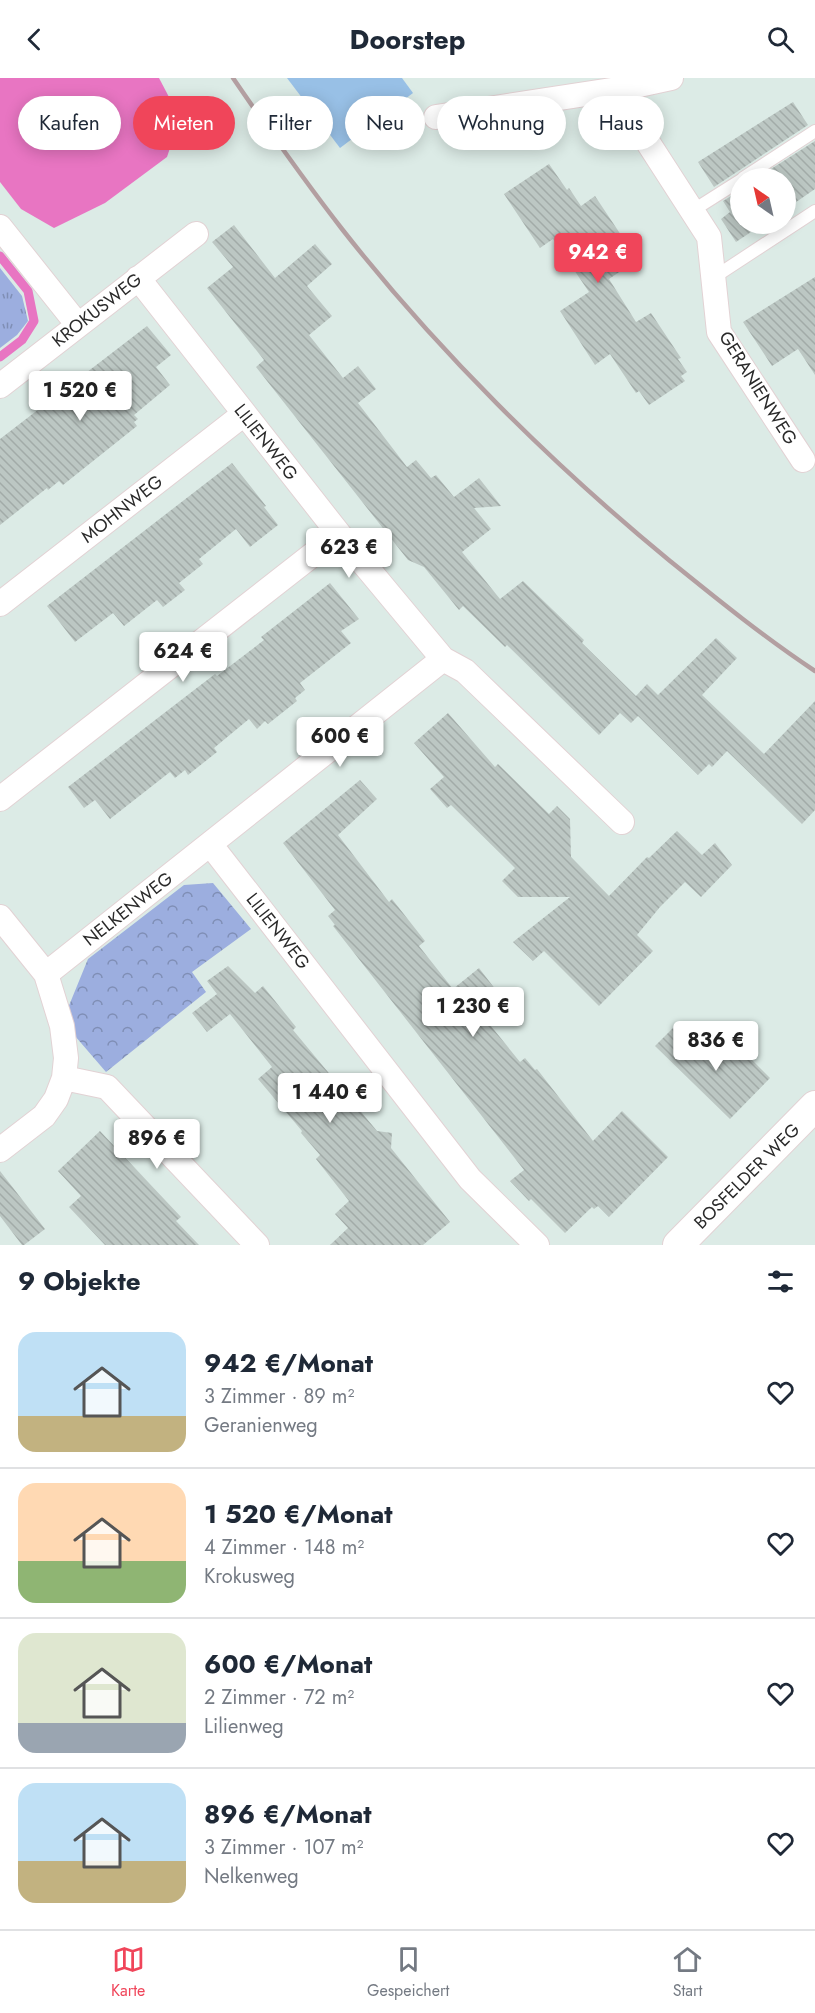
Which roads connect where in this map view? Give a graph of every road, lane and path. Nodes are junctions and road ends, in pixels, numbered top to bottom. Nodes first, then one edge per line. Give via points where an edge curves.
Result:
1 (671, 78) edge
2 (625, 88) junction
3 (436, 117) dead end
4 (815, 131) edge
5 (759, 168) edge
6 (730, 187) edge
7 (692, 211) junction
8 (815, 211) edge
9 (0, 227) edge
10 (196, 234) dead end
11 (138, 278) junction
12 (713, 278) junction
13 (78, 325) junction
14 (0, 386) edge
15 (244, 414) junction
16 (803, 460) dead end
17 (339, 534) junction
18 (0, 604) edge
19 (443, 659) junction
20 (0, 799) edge
21 (622, 822) dead end
22 (210, 844) junction
23 (0, 917) edge
24 (46, 974) junction
25 (64, 1078) junction
26 (815, 1106) edge
27 (0, 1150) edge
28 (257, 1245) edge
29 (537, 1245) edge
30 (678, 1245) edge

1 - 2 street
2 - 3 street
2 - 7 street, GERANIENWEG via 629,113
4 - 5 lane
6 - 7 lane
7 - 12 street, GERANIENWEG via 709,237
8 - 12 lane
9 - 13 street
10 - 11 street, KROKUSWEG
11 - 13 street, KROKUSWEG
11 - 15 street, LILIENWEG
12 - 16 street, GERANIENWEG via 719,332
13 - 14 street, KROKUSWEG
15 - 17 street, LILIENWEG
15 - 18 street, MOHNWEG
17 - 19 street, LILIENWEG
17 - 20 street
19 - 21 street, LILIENWEG via 465,670
19 - 22 street
22 - 24 street, NELKENWEG
22 - 29 street, LILIENWEG via 470,1179
23 - 24 street
24 - 25 street via 62,1026
25 - 27 street via 44,1116
25 - 28 street via 107,1087
26 - 30 street, BOSFELDER WEG

